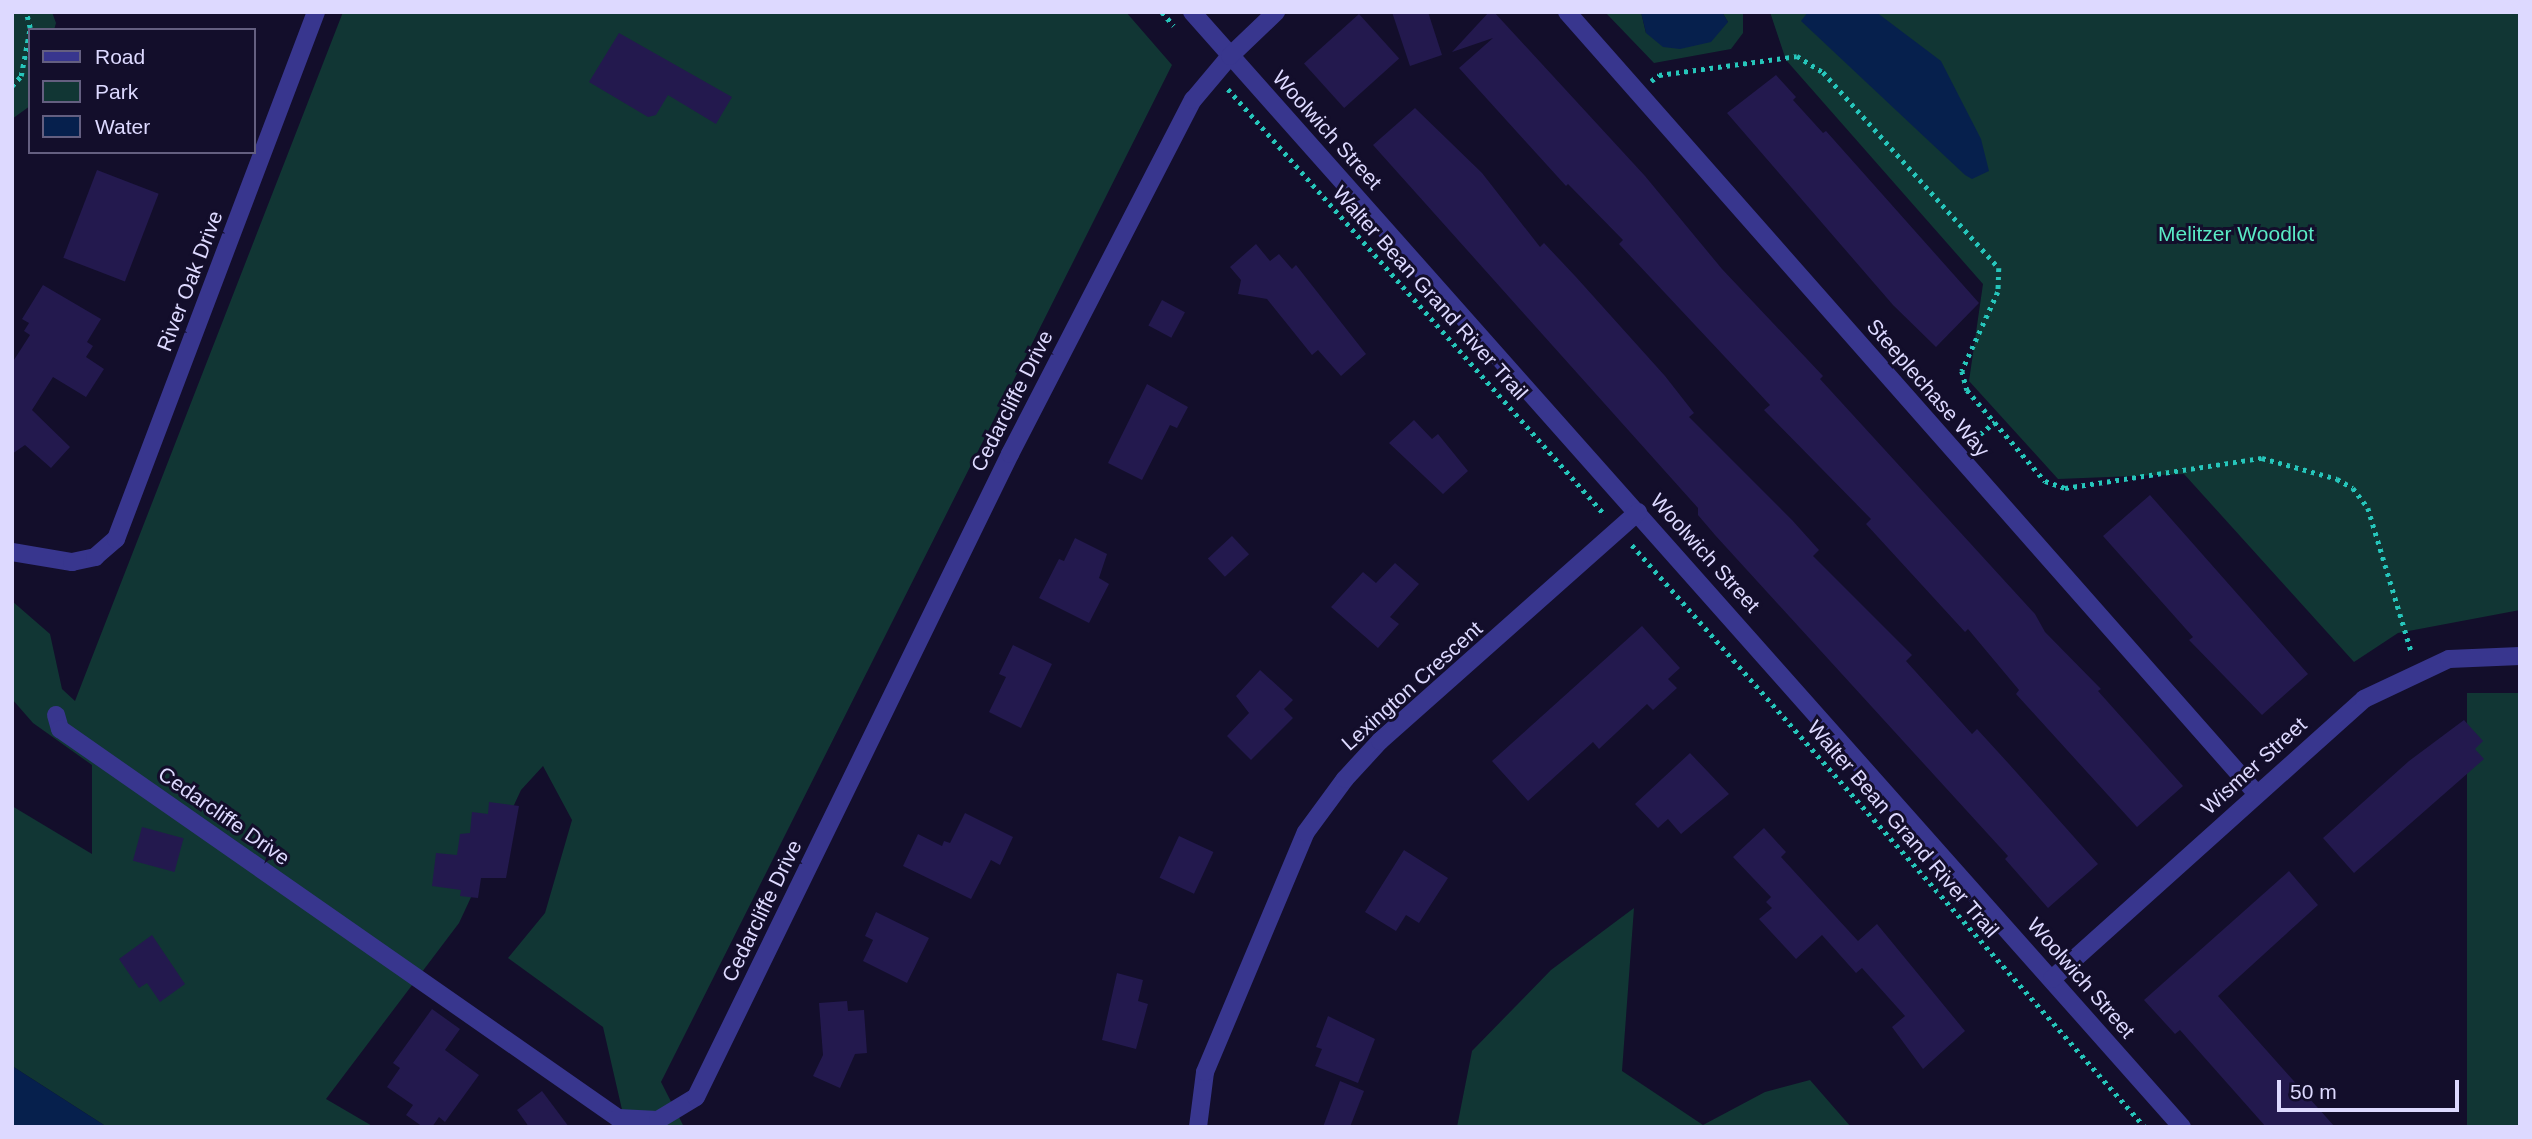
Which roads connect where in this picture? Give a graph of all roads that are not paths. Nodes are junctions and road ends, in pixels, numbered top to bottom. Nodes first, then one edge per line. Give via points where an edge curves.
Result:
1 (316, 12) edge
2 (1192, 12) edge
3 (1276, 12) edge
4 (1567, 12) edge
5 (1230, 56) junction
6 (1639, 513) junction
7 (12, 552) edge
8 (2520, 656) edge
9 (56, 715) dead end
10 (2256, 793) junction
11 (2052, 979) junction
12 (1198, 1127) edge
13 (2182, 1127) edge

1 - 7 street, River Oak Drive via 116,539 95,557 72,562
2 - 5 street, Woolwich Street
3 - 5 street
4 - 10 street, Steeplechase Way
5 - 6 street, Woolwich Street
5 - 9 street, Cedarcliffe Drive via 1193,100 1010,454 696,1097 658,1120 618,1118 60,729
6 - 11 street, Woolwich Street
6 - 12 street, Lexington Crescent via 1380,741 1306,832 1205,1072
8 - 10 street, Wismer Street via 2449,659 2364,699
10 - 11 street, Wismer Street
11 - 13 street, Woolwich Street

